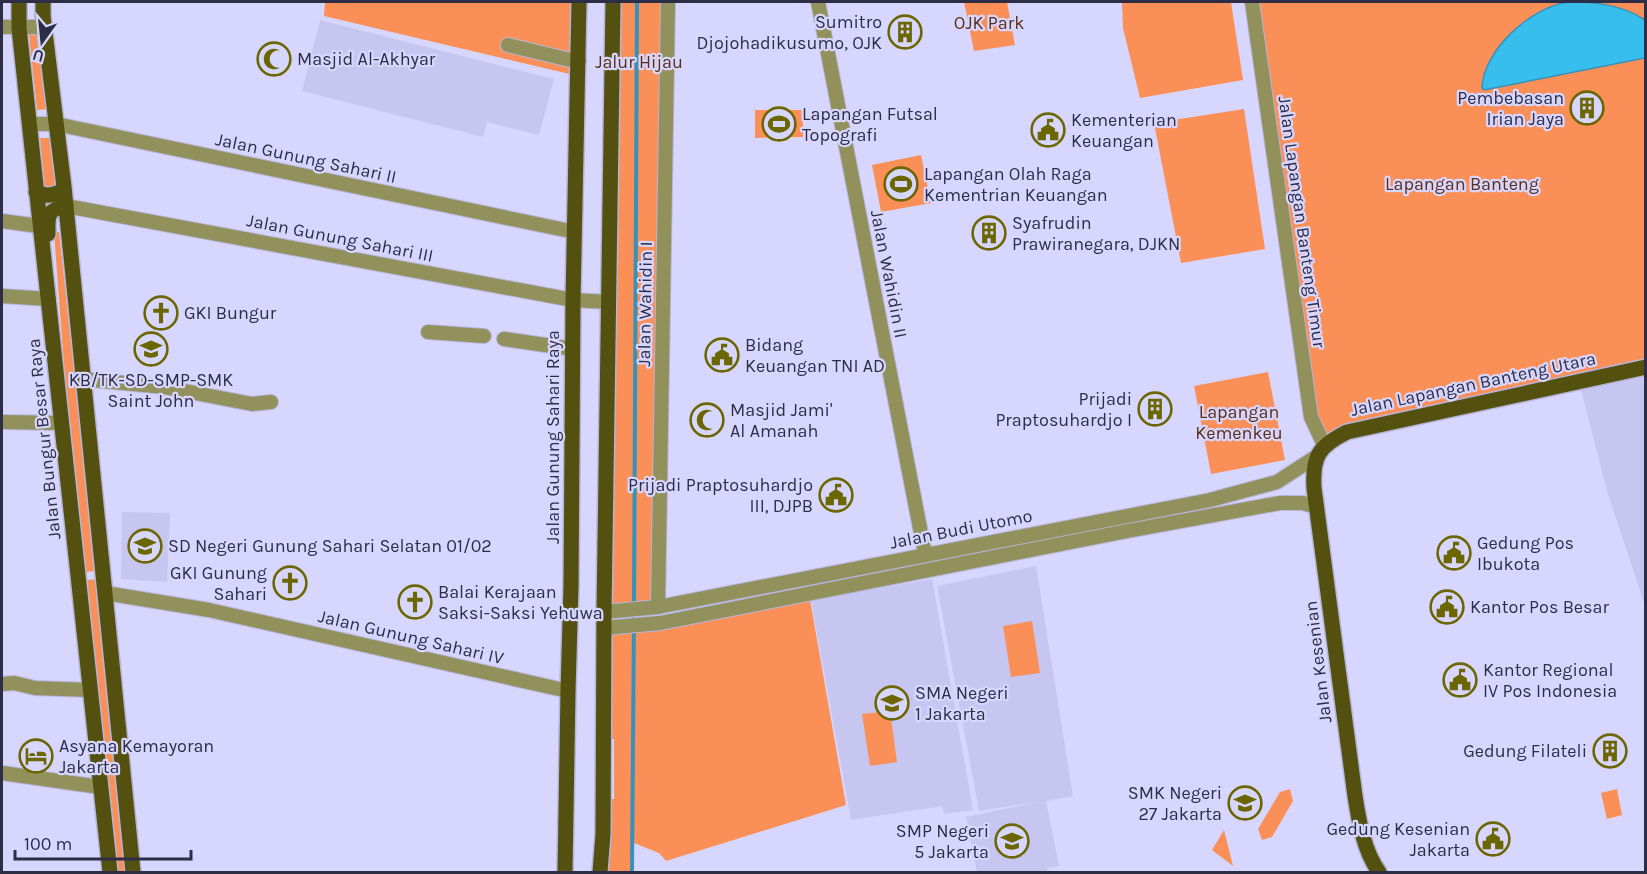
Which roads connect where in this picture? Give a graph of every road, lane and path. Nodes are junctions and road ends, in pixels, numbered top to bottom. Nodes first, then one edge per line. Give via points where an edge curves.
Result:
1 (19, 2) edge
2 (43, 2) edge
3 (579, 2) edge
4 (613, 2) edge
5 (668, 2) edge
6 (818, 2) edge
7 (1252, 2) edge
8 (2, 27) edge
9 (45, 27) junction
10 (19, 28) junction
11 (508, 45) dead end
12 (579, 61) junction
13 (30, 124) junction
14 (57, 124) junction
15 (36, 192) junction
16 (65, 198) junction
17 (38, 209) junction
18 (2, 221) edge
19 (39, 226) junction
20 (575, 232) junction
21 (43, 254) junction
22 (2, 296) edge
23 (49, 299) junction
24 (573, 300) junction
25 (608, 302) junction
26 (428, 332) dead end
27 (484, 336) dead end
28 (504, 339) dead end
29 (573, 350) junction
30 (1646, 367) edge
31 (83, 379) junction
32 (271, 402) dead end
33 (2, 422) edge
34 (62, 423) junction
35 (1321, 451) junction
36 (1317, 507) junction
37 (925, 554) junction
38 (105, 593) junction
39 (658, 607) junction
40 (611, 612) junction
41 (609, 628) junction
42 (2, 684) edge
43 (90, 690) junction
44 (568, 691) junction
45 (2, 773) edge
46 (100, 787) junction
47 (1374, 869) edge
48 (110, 873) edge
49 (133, 873) edge
50 (565, 873) edge
51 (600, 873) edge

1 - 10 main road, Jalan Bungur Besar Raya
2 - 9 main road
3 - 12 main road, Jalan Gunung Sahari Raya
4 - 25 main road
5 - 39 street, Jalan Wahidin I
6 - 37 street, Jalan Wahidin II
7 - 35 street, Jalan Lapangan Banteng Timur via 1311,417
8 - 10 street
9 - 10 street
9 - 14 main road
10 - 13 main road, Jalan Bungur Besar Raya
11 - 12 street
12 - 20 main road, Jalan Gunung Sahari Raya
13 - 14 street, Jalan Gunung Sahari II
13 - 15 main road, Jalan Bungur Besar Raya
14 - 16 main road
14 - 20 street, Jalan Gunung Sahari II
15 - 16 main road
15 - 17 main road, Jalan Bungur Besar Raya
16 - 17 main road via 47,201
16 - 21 main road via 48,216
16 - 24 street, Jalan Gunung Sahari III
16 - 31 main road
17 - 19 main road, Jalan Bungur Besar Raya
18 - 19 street
19 - 21 main road, Jalan Bungur Besar Raya
20 - 24 main road, Jalan Gunung Sahari Raya
21 - 23 main road, Jalan Bungur Besar Raya
22 - 23 street
23 - 34 main road, Jalan Bungur Besar Raya
24 - 25 street, Jalan Gunung Sahari III
24 - 29 main road, Jalan Gunung Sahari Raya
25 - 40 main road
26 - 27 street
28 - 29 street
29 - 44 main road, Jalan Gunung Sahari Raya
30 - 35 main road, Jalan Lapangan Banteng Utara via 1347,432
31 - 32 street via 164,387 252,404
31 - 38 main road
33 - 34 street
34 - 43 main road, Jalan Bungur Besar Raya
35 - 36 main road, Jalan Kesenian via 1313,473
35 - 37 street, Jalan Budi Utomo via 1265,487
36 - 41 street, Jalan Budi Utomo via 1280,504 1235,511 647,625
36 - 47 main road, Jalan Kesenian via 1355,796
37 - 39 street, Jalan Budi Utomo
38 - 44 street, Jalan Gunung Sahari IV via 209,610
38 - 49 main road
39 - 40 street, Jalan Budi Utomo
40 - 41 main road
41 - 51 main road
42 - 43 street
43 - 46 main road, Jalan Bungur Besar Raya
44 - 50 main road, Jalan Gunung Sahari Raya
45 - 46 street
46 - 48 main road, Jalan Bungur Besar Raya

